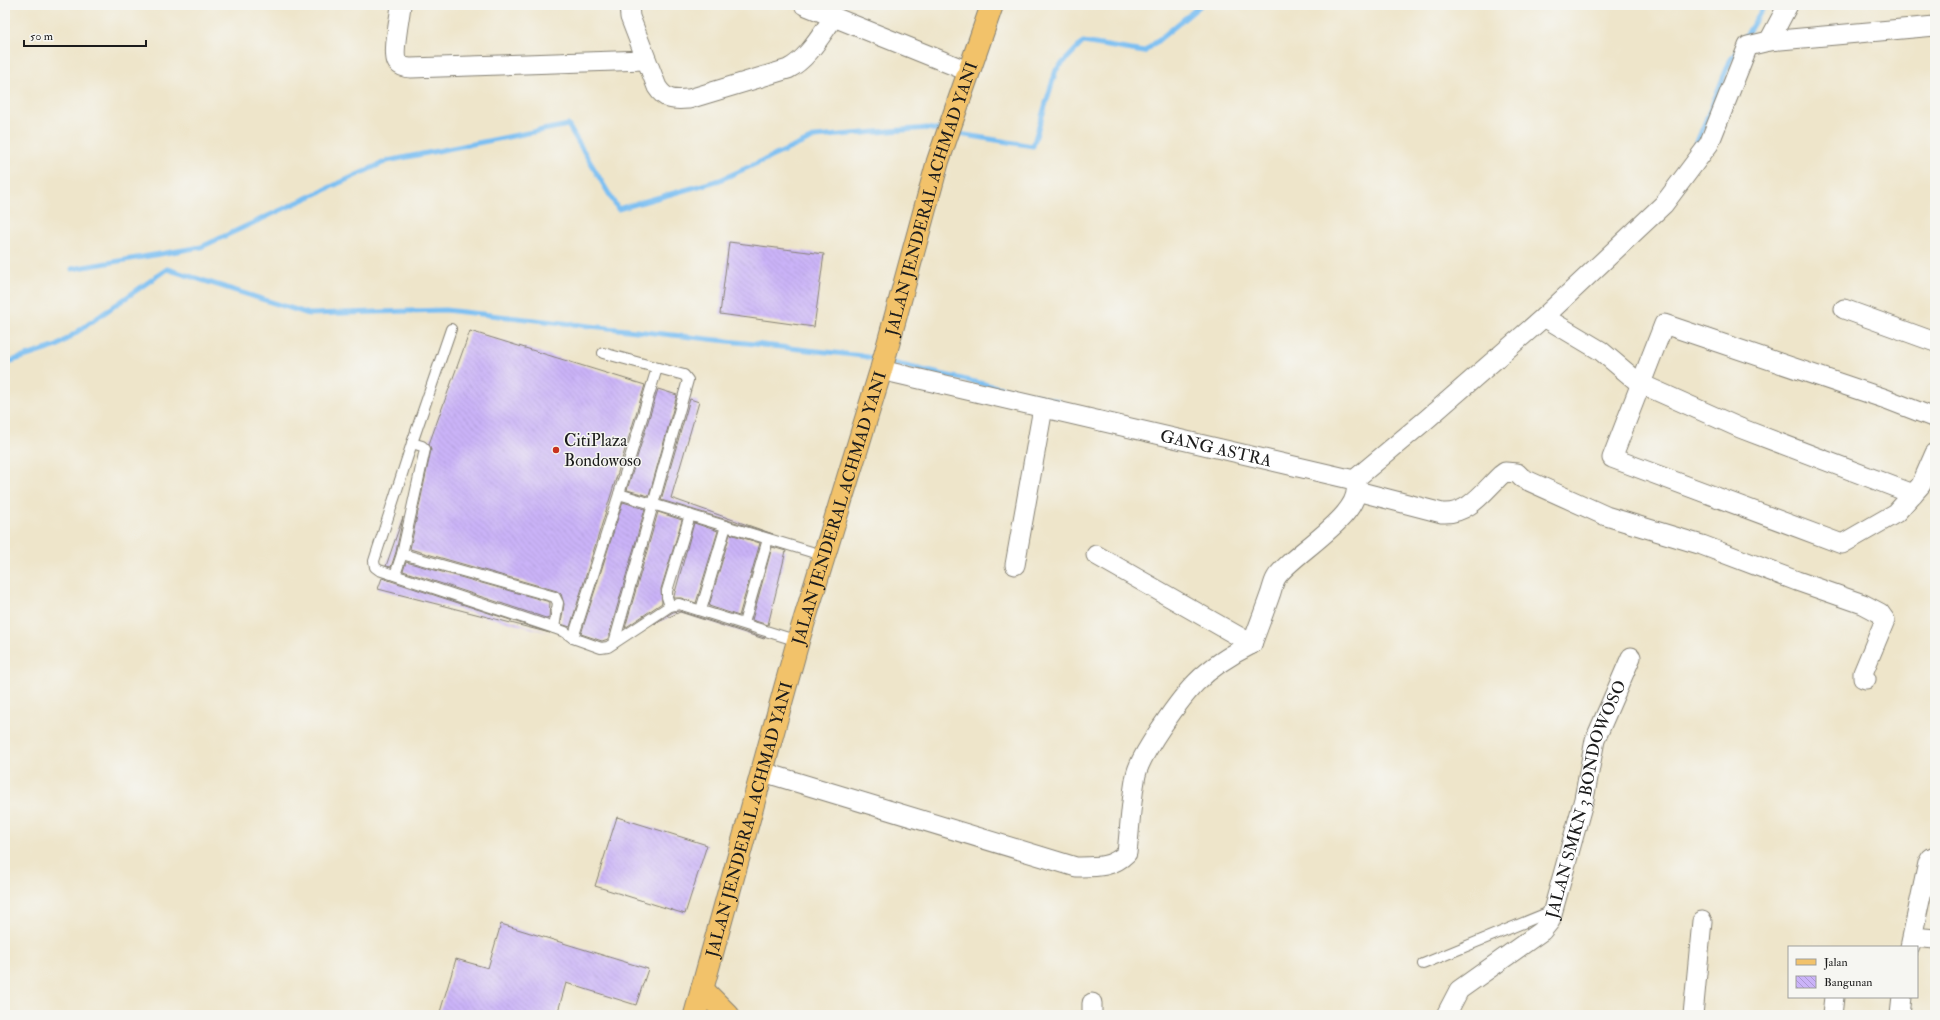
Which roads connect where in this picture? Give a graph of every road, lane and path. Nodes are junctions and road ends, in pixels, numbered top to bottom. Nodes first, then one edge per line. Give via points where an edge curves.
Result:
1 (401, 5) edge
2 (629, 5) edge
3 (804, 5) edge
4 (992, 5) edge
5 (1788, 5) edge
6 (834, 17) junction
7 (1935, 26) edge
8 (1769, 41) junction
9 (645, 60) junction
10 (970, 72) junction
11 (1844, 309) dead end
12 (1544, 317) junction
13 (451, 328) dead end
14 (1935, 342) edge
15 (603, 353) dead end
16 (883, 359) junction
17 (657, 368) junction
18 (1640, 383) junction
19 (1043, 408) junction
20 (1935, 418) edge
21 (412, 442) junction
22 (1935, 454) edge
23 (1355, 486) junction
24 (619, 494) junction
25 (1913, 494) junction
26 (652, 503) junction
27 (690, 515) junction
28 (726, 526) junction
29 (768, 539) junction
30 (402, 554) junction
31 (1096, 555) dead end
32 (825, 556) junction
33 (1015, 565) dead end
34 (396, 575) junction
35 (670, 606) junction
36 (701, 610) junction
37 (744, 623) junction
38 (554, 628) junction
39 (573, 638) junction
40 (798, 641) junction
41 (614, 643) junction
42 (1252, 644) junction
43 (1631, 657) dead end
44 (1866, 680) dead end
45 (763, 772) junction
46 (1935, 856) edge
47 (1552, 911) junction
48 (1702, 921) dead end
49 (1935, 939) edge
50 (1911, 942) edge
51 (1423, 964) dead end
52 (702, 989) junction
53 (1834, 998) edge
54 (1902, 998) edge
55 (695, 1015) edge
56 (728, 1015) edge
57 (1446, 1015) edge
58 (1693, 1015) edge
59 (1832, 1015) edge
60 (1900, 1015) edge

1 - 9 street via 396,61 403,67
2 - 9 street via 630,17
3 - 6 street
4 - 10 main road, JALAN JENDERAL ACHMAD YANI
5 - 8 street
6 - 9 street via 797,65 788,70 689,99 668,99 662,95
6 - 10 street
7 - 8 street
8 - 12 street via 1748,46 1709,144 1664,204
10 - 16 main road, JALAN JENDERAL ACHMAD YANI via 938,161
11 - 14 street
12 - 18 street via 1600,351
12 - 23 street
13 - 21 lane
15 - 17 lane
16 - 19 street, GANG ASTRA
16 - 32 main road, JALAN JENDERAL ACHMAD YANI
17 - 24 lane
17 - 26 lane via 684,375 688,380
18 - 20 street via 1664,324
18 - 25 street via 1740,428
18 - 25 street via 1612,458 1842,544 1896,513
19 - 23 street, GANG ASTRA
19 - 33 street
21 - 30 lane via 425,449
21 - 34 lane via 374,561 375,567 379,570
22 - 25 street via 1921,485
23 - 42 street via 1356,498 1337,523 1284,567 1276,578
23 - 44 street, GANG ASTRA via 1442,513 1455,513 1465,510 1505,472 1517,473 1522,478 1606,516 1702,545 1863,604 1876,610 1885,620 1863,673
24 - 26 lane
24 - 39 lane
26 - 27 lane
26 - 41 lane
27 - 28 lane
27 - 35 lane via 667,591
28 - 29 lane
28 - 36 lane
29 - 32 lane
29 - 37 lane
30 - 34 lane
30 - 38 lane via 555,597 558,603
31 - 42 street
32 - 40 main road, JALAN JENDERAL ACHMAD YANI
34 - 38 lane
35 - 36 lane via 679,604
35 - 41 lane
36 - 37 lane
37 - 40 lane
38 - 39 lane
39 - 41 lane via 601,648
40 - 45 main road, JALAN JENDERAL ACHMAD YANI
42 - 45 street via 1207,671 1189,688 1175,707 1140,761 1127,853 1118,862 1103,866 1076,866
43 - 47 street, JALAN SMKN 3 BONDOWOSO via 1595,740 1584,799
45 - 52 main road, JALAN JENDERAL ACHMAD YANI
46 - 50 street via 1928,863
47 - 51 lane
47 - 57 street, JALAN SMKN 3 BONDOWOSO via 1550,921 1542,931 1459,990
48 - 58 street
49 - 50 street
52 - 55 main road, JALAN JENDERAL ACHMAD YANI
52 - 56 main road
53 - 59 street
54 - 60 street

